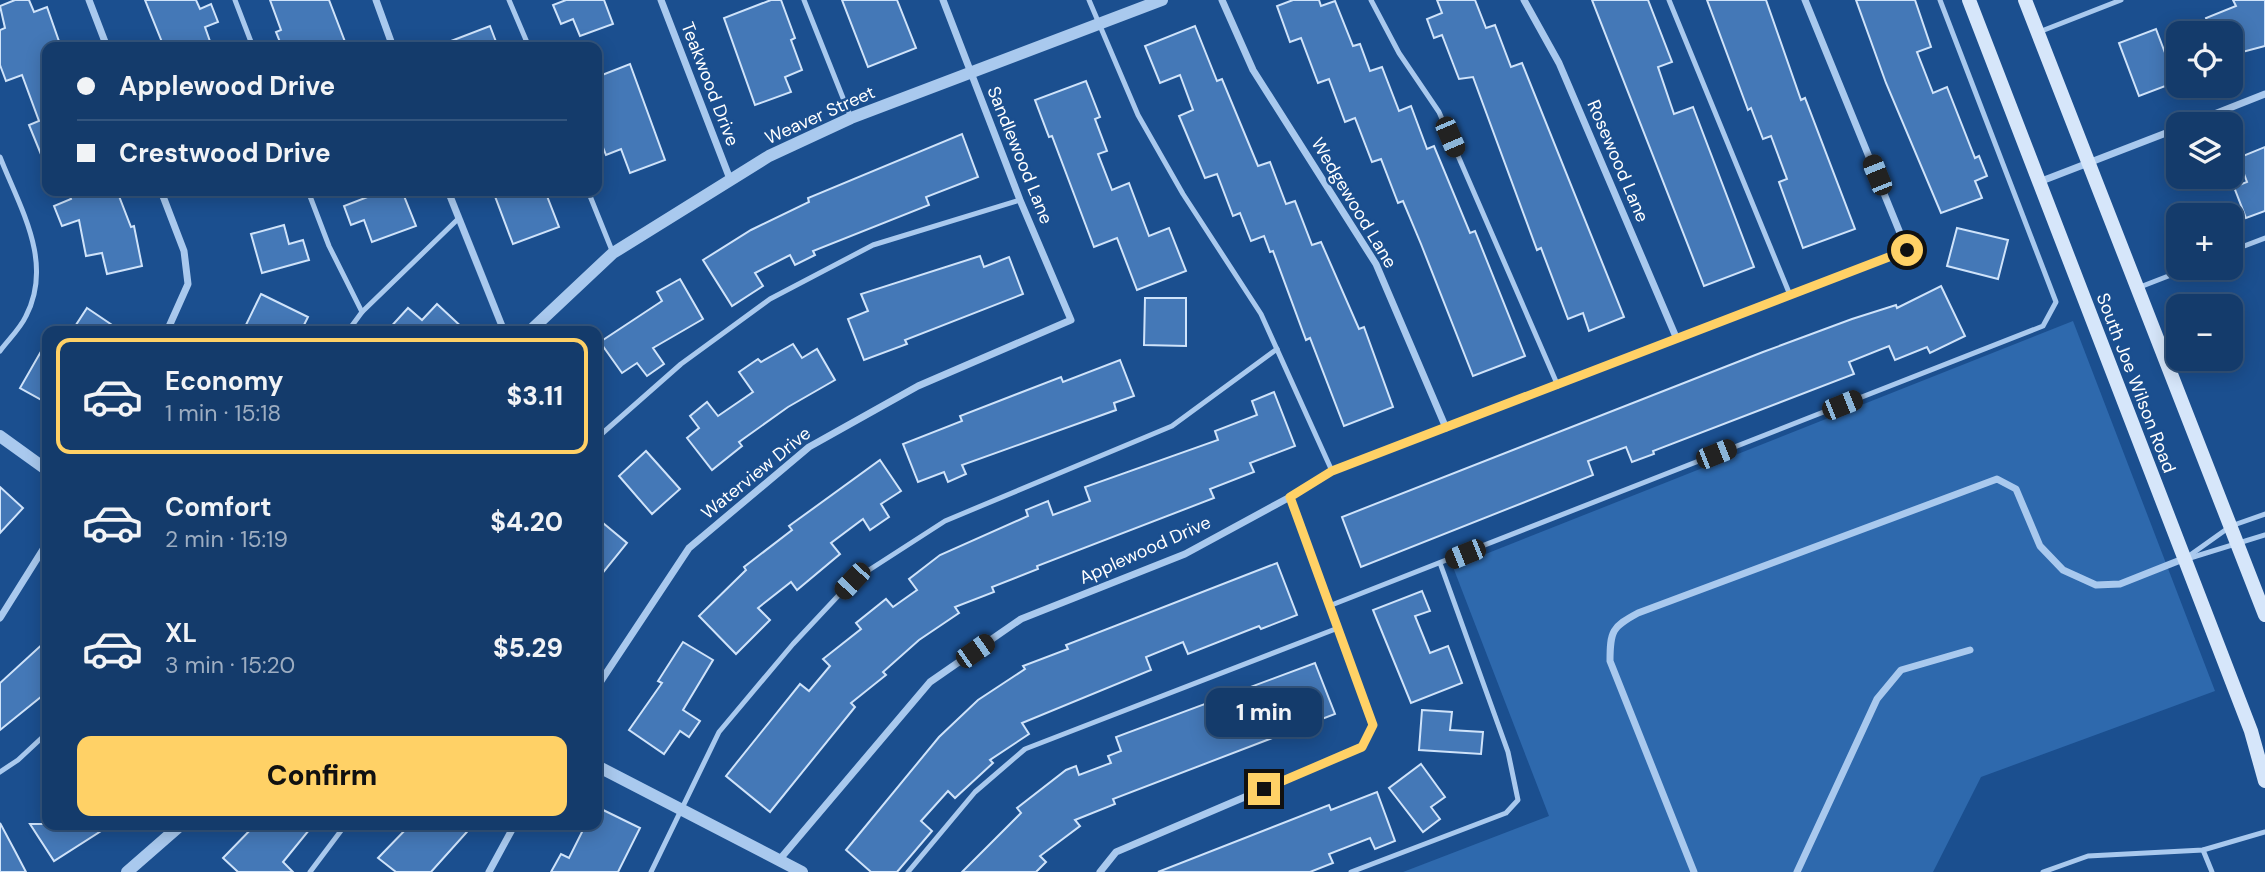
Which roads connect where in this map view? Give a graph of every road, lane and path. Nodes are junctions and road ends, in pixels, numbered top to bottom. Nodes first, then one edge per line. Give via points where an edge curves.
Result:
1 (89, 0) edge
2 (235, 0) edge
3 (376, 0) edge
4 (509, 0) edge
5 (661, 0) edge
6 (804, 0) edge
7 (943, 0) edge
8 (1089, 0) edge
9 (1162, 0) edge
10 (1222, 0) edge
11 (1371, 0) edge
12 (1524, 0) edge
13 (1669, 0) edge
14 (1805, 0) edge
15 (1940, 0) edge
16 (1969, 0) edge
17 (2025, 0) edge
18 (2121, 0) edge
19 (1098, 24) junction
20 (2038, 32) junction
21 (105, 42) edge
22 (251, 42) edge
23 (391, 42) edge
24 (526, 42) edge
25 (970, 73) junction
26 (2265, 94) edge
27 (2219, 112) edge
28 (851, 118) junction
29 (2166, 133) edge
30 (0, 157) edge
31 (2089, 163) junction
32 (730, 179) junction
33 (2039, 182) junction
34 (163, 196) edge
35 (310, 196) edge
36 (450, 196) edge
37 (590, 196) edge
38 (1020, 200) junction
39 (458, 219) junction
40 (2265, 238) edge
41 (2243, 246) edge
42 (613, 253) junction
43 (2166, 277) edge
44 (2138, 288) junction
45 (1790, 295) junction
46 (362, 312) junction
47 (1071, 320) joint
48 (169, 326) edge
49 (352, 326) edge
50 (503, 326) edge
51 (535, 326) edge
52 (1676, 337) junction
53 (1277, 349) junction
54 (0, 351) edge
55 (1558, 386) junction
56 (1446, 428) junction
57 (602, 434) edge
58 (0, 436) edge
59 (42, 466) edge
60 (1332, 471) junction
61 (1290, 497) junction
62 (2265, 514) edge
63 (2231, 526) junction
64 (2265, 535) edge
65 (2238, 544) junction
66 (42, 550) edge
67 (2183, 559) junction
68 (1440, 564) junction
69 (1329, 606) junction
70 (2265, 615) edge
71 (0, 618) edge
72 (1338, 628) junction
73 (1970, 650) dead end
74 (602, 679) edge
75 (42, 738) edge
76 (602, 768) edge
77 (0, 772) edge
78 (2265, 781) edge
79 (684, 809) junction
80 (175, 830) edge
81 (342, 830) edge
82 (512, 830) edge
83 (2265, 832) edge
84 (2203, 850) junction
85 (780, 859) junction
86 (127, 872) edge
87 (310, 872) edge
88 (489, 872) edge
89 (651, 872) edge
90 (802, 872) edge
91 (908, 872) edge
92 (1100, 872) edge
93 (1351, 872) edge
94 (1693, 872) edge
95 (1797, 872) edge
96 (2043, 872) edge
97 (2212, 872) edge

1 - 21 street
2 - 22 lane
3 - 23 street
4 - 24 lane
5 - 32 street, Teakwood Drive
6 - 28 lane
7 - 25 street, Sandlewood Lane
8 - 19 lane
9 - 19 street, Weaver Street
10 - 56 street, Wedgewood Lane via 1253,70 1376,264
11 - 55 lane via 1399,53 1439,112
12 - 52 street, Rosewood Lane via 1559,62
13 - 45 lane
14 - 45 street, Applewood Drive via 1907,250
15 - 68 lane via 2056,302 2043,326
16 - 33 main road, South Joe Wilson Road
17 - 20 main road, South Joe Wilson Road
18 - 20 lane
19 - 25 street, Weaver Street
19 - 53 lane via 1138,115 1182,194 1261,314
20 - 31 main road, South Joe Wilson Road
25 - 28 street, Weaver Street
25 - 38 street, Sandlewood Lane
26 - 27 street
28 - 32 street, Weaver Street
29 - 31 street
30 - 54 lane via 37,252 37,284 26,317
31 - 33 street
31 - 44 main road, South Joe Wilson Road
32 - 42 street, Weaver Street
33 - 67 main road, South Joe Wilson Road
34 - 48 street via 184,251 188,284
35 - 46 lane
36 - 39 street
37 - 42 lane
38 - 47 street, Sandlewood Lane
38 - 57 lane via 873,245 770,299 681,364
39 - 46 lane
39 - 50 street
40 - 41 lane
42 - 51 street, Weaver Street
43 - 44 lane
44 - 63 main road, South Joe Wilson Road
45 - 52 street, Applewood Drive
46 - 49 lane
47 - 74 street, Waterview Drive via 918,386 809,447 689,548
52 - 55 street, Applewood Drive
53 - 60 lane
53 - 79 lane via 1172,426 945,521 852,581 719,732
55 - 56 street, Applewood Drive
56 - 60 street, Applewood Drive
58 - 59 street
60 - 61 street, Applewood Drive
61 - 69 street
61 - 85 street, Applewood Drive via 1185,554 1021,619 930,682
62 - 63 lane
63 - 65 main road, South Joe Wilson Road
63 - 67 lane
64 - 65 lane
65 - 67 lane
65 - 70 main road, South Joe Wilson Road
66 - 71 street
67 - 78 main road, South Joe Wilson Road via 2251,731
67 - 94 street via 2120,584 2096,585 2063,570 2040,547 2015,489 1997,478 1618,624 1610,638 1610,661
68 - 69 lane
68 - 93 lane via 1508,752 1518,800 1506,813
69 - 72 street
72 - 91 lane via 1024,750 975,792
72 - 92 street via 1373,725 1362,747 1116,852
73 - 95 street via 1901,670 1877,699
75 - 77 lane
76 - 79 street
79 - 85 street
79 - 89 lane
80 - 86 street
81 - 87 lane
82 - 88 street
83 - 84 lane
84 - 96 lane via 2088,856
84 - 97 lane
85 - 90 street

